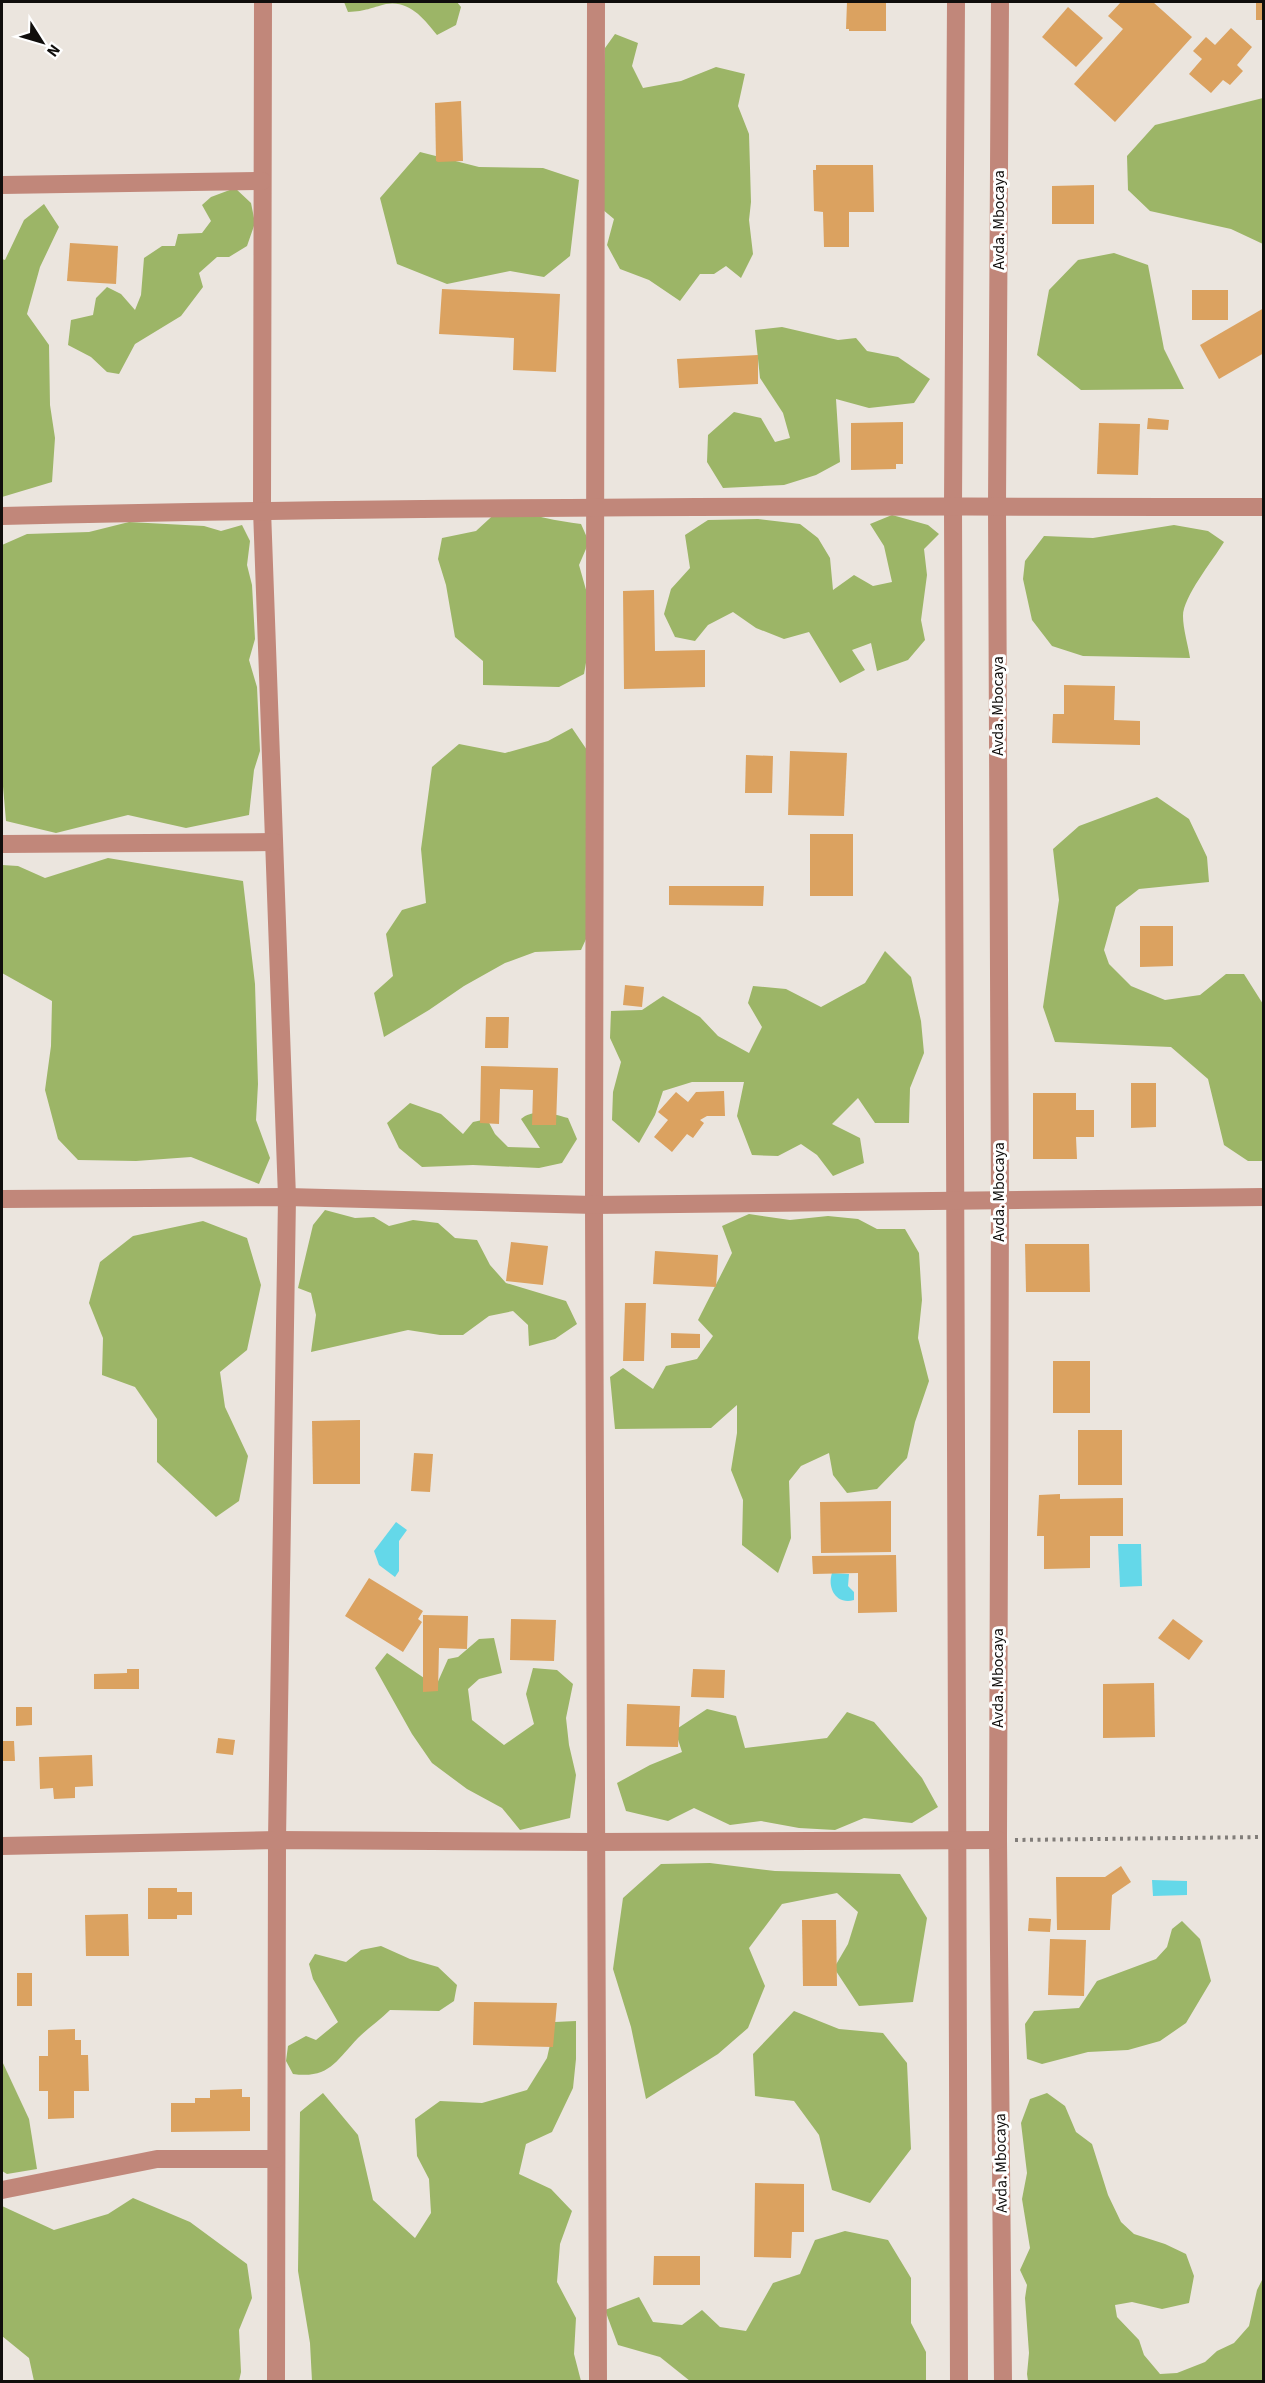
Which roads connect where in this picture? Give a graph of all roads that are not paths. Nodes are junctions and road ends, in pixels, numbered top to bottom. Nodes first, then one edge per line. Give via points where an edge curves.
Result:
1 (263, 2) edge
2 (596, 2) edge
3 (956, 2) edge
4 (1000, 2) edge
5 (262, 181) junction
6 (2, 184) edge
7 (953, 505) junction
8 (997, 506) junction
9 (1263, 507) edge
10 (595, 508) junction
11 (262, 510) junction
12 (2, 516) edge
13 (274, 842) junction
14 (2, 844) edge
15 (287, 1197) junction
16 (1263, 1197) edge
17 (2, 1199) edge
18 (954, 1200) junction
19 (999, 1201) junction
20 (594, 1205) junction
21 (277, 1840) junction
22 (998, 1840) junction
23 (596, 1842) junction
24 (956, 1842) junction
25 (2, 1846) edge
26 (276, 2159) junction
27 (2, 2190) edge
28 (276, 2382) edge
29 (598, 2382) edge
30 (959, 2382) edge
31 (1003, 2382) edge

1 - 5 street
2 - 10 street
3 - 7 street
4 - 8 street, Avda. Mbocaya
5 - 6 street
5 - 11 street
7 - 8 street
7 - 10 street
7 - 18 street
8 - 9 street
8 - 19 street, Avda. Mbocaya
10 - 11 street
10 - 20 street
11 - 12 street
11 - 13 street
13 - 14 street
13 - 15 street
15 - 17 street
15 - 20 street
15 - 21 street
16 - 19 street
18 - 19 street
18 - 20 street
18 - 24 street
19 - 22 street, Avda. Mbocaya
20 - 23 street
21 - 23 street
21 - 25 street
21 - 26 street
22 - 24 street
22 - 31 street, Avda. Mbocaya
23 - 24 street
23 - 29 street
24 - 30 street
26 - 27 street via 157,2159
26 - 28 street

